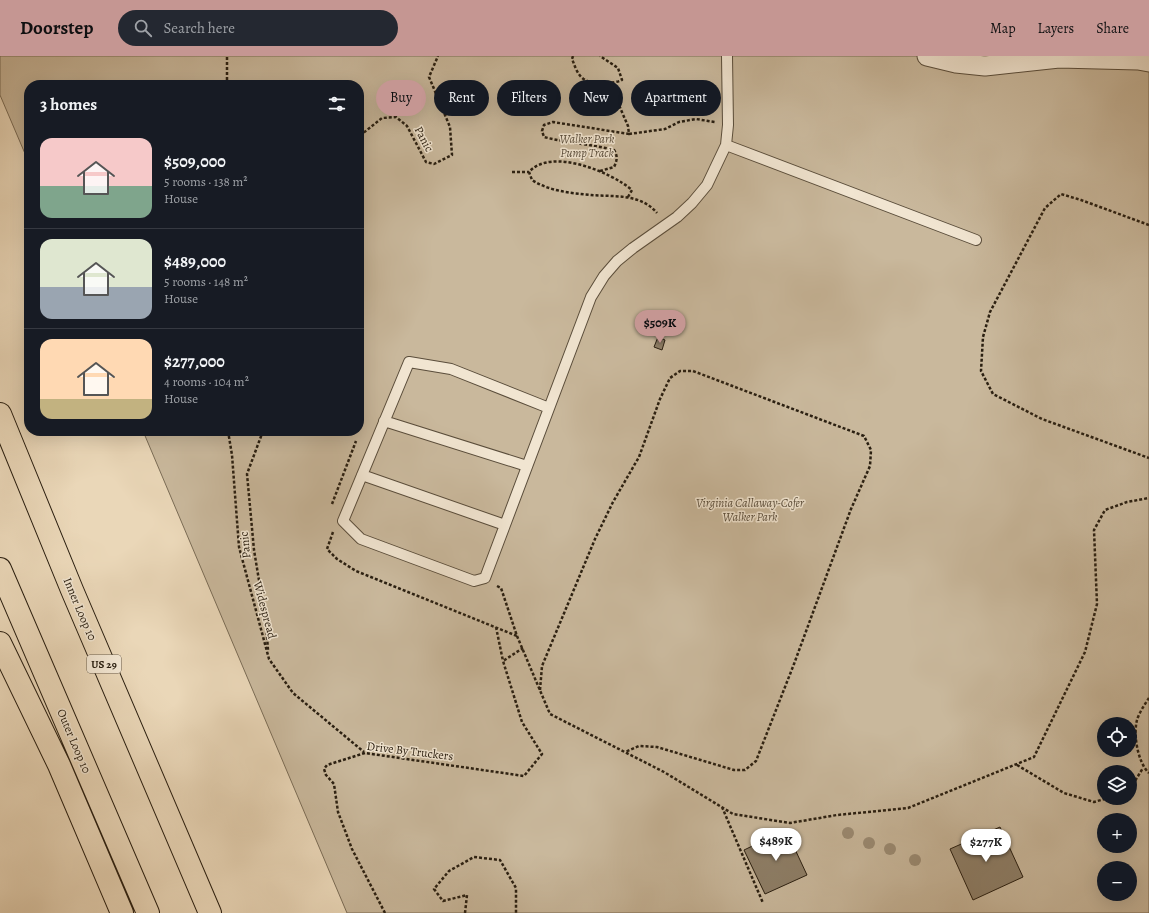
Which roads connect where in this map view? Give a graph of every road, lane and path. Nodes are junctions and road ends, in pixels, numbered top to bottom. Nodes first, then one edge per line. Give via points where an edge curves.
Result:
1 (227, 56) edge
2 (438, 56) edge
3 (573, 56) edge
4 (600, 56) edge
5 (727, 56) edge
6 (927, 56) edge
7 (1149, 62) edge
8 (227, 80) edge
9 (585, 80) edge
10 (622, 80) edge
11 (623, 114) edge
12 (728, 125) junction
13 (364, 132) edge
14 (629, 134) junction
15 (726, 145) junction
16 (600, 171) junction
17 (512, 172) dead end
18 (530, 172) junction
19 (628, 197) junction
20 (666, 224) junction
21 (1149, 225) edge
22 (976, 240) dead end
23 (549, 408) junction
24 (0, 414) edge
25 (384, 420) junction
26 (229, 436) edge
27 (261, 436) edge
28 (1149, 458) edge
29 (527, 466) junction
30 (362, 475) junction
31 (1149, 498) edge
32 (505, 525) junction
33 (0, 569) edge
34 (485, 578) junction
35 (496, 627) dead end
36 (0, 643) edge
37 (523, 648) junction
38 (269, 658) junction
39 (503, 661) junction
40 (540, 690) junction
41 (1149, 698) edge
42 (625, 752) junction
43 (365, 753) junction
44 (1016, 764) junction
45 (1143, 768) junction
46 (1149, 773) edge
47 (1137, 778) edge
48 (1097, 801) edge
49 (722, 806) junction
50 (763, 903) dead end
51 (122, 913) edge
52 (148, 913) edge
53 (210, 913) edge
54 (385, 913) edge
55 (465, 913) edge
56 (516, 913) edge

1 - 8 path
2 - 13 path, Panic via 429,77 450,127 452,155 434,164 426,162 407,126 396,117 382,118
3 - 9 path via 577,71
4 - 10 path via 618,68
5 - 12 lane
6 - 7 street via 985,66 1059,58
11 - 14 path
12 - 14 path via 696,119 679,122 665,129
12 - 15 lane
14 - 16 path via 553,122 544,125 544,137 614,150 617,162 614,167
15 - 20 lane via 707,185 692,203
15 - 22 lane
16 - 18 path via 576,163 552,163 535,166
16 - 19 path via 623,182 632,190
17 - 18 path
18 - 19 path via 532,180 542,187 564,192
19 - 20 path via 654,210
20 - 23 lane via 617,261 604,276 591,297
21 - 28 path via 1061,194 1045,208 990,312 984,337 981,371 993,394 1042,419
23 - 25 lane via 450,369 409,362
23 - 29 lane
24 - 53 highway, Inner Loop 10 / US 29
25 - 29 lane
25 - 30 lane
26 - 38 path, Widespread via 238,547
27 - 38 path, Panic via 247,474 254,550
29 - 32 lane
30 - 32 lane
30 - 34 lane via 343,521 361,539 474,581
31 - 44 path via 1105,510 1094,530 1097,604 1085,652 1034,757
32 - 34 lane
33 - 52 highway, Outer Loop 10
34 - 37 path via 501,588
35 - 39 path, Drive By Truckers
36 - 51 highway via 59,765
37 - 39 path
37 - 40 path
38 - 43 path, Widespread via 293,693
39 - 43 path, Drive By Truckers via 522,722 542,754 524,776
40 - 42 path via 550,714
40 - 42 path via 542,666 598,533 639,457 670,378 680,371 693,370 864,436 871,450 870,466 851,509 756,761 745,770 734,770 657,747 639,746
41 - 45 path via 1137,720 1136,739
42 - 49 path
43 - 54 path, Drive By Truckers via 327,765 324,769 334,784 338,812 352,849
44 - 48 path via 1064,793
44 - 49 path via 908,808 837,815 790,823 733,814
45 - 46 path
45 - 47 path
49 - 50 path
55 - 56 path via 467,895 443,901 434,889 448,870 474,856 500,860 516,888

